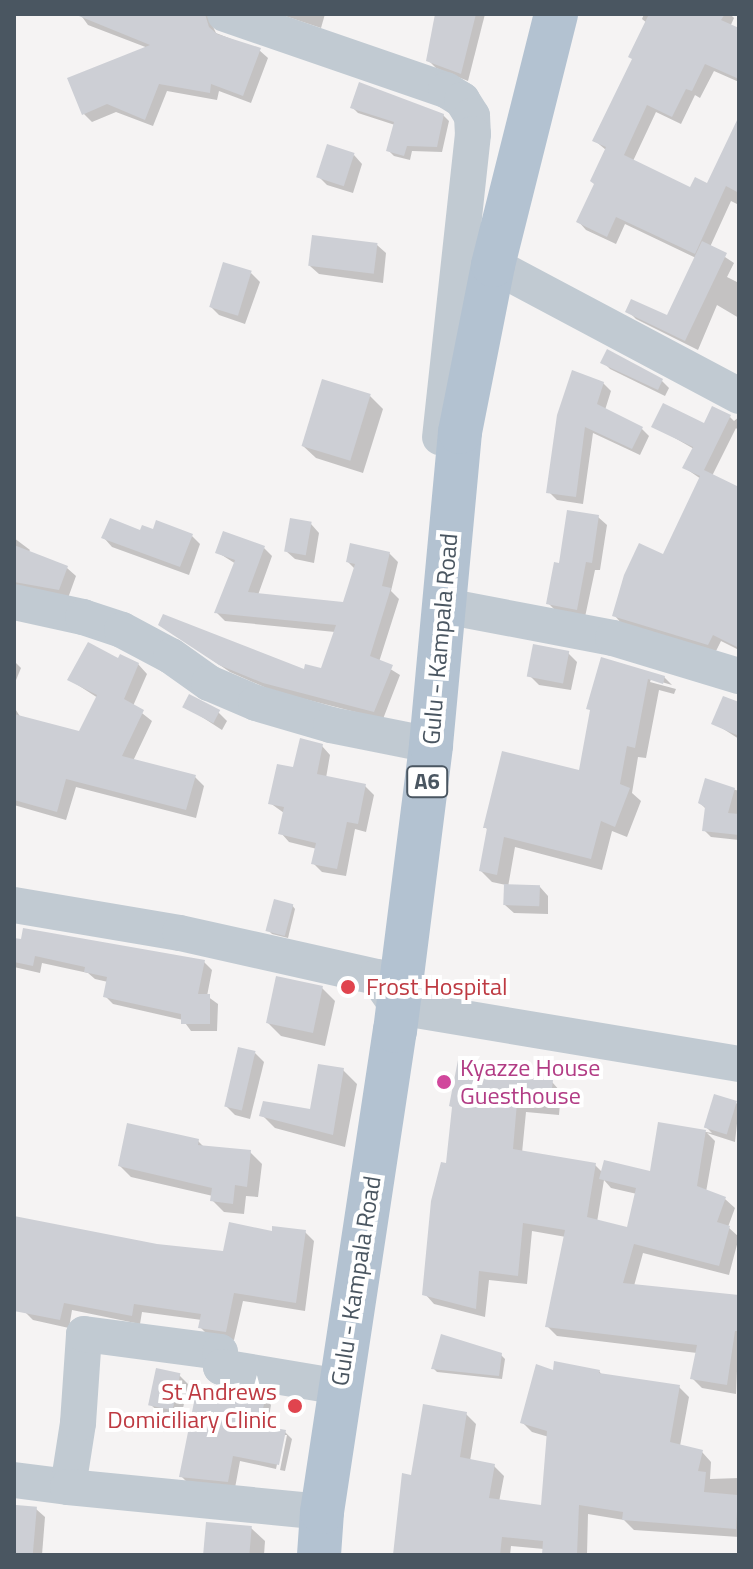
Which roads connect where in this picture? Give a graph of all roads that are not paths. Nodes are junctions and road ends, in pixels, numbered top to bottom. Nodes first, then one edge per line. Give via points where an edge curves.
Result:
1 (225, 14) edge
2 (556, 14) edge
3 (493, 265) junction
4 (739, 396) edge
5 (446, 590) junction
6 (14, 602) edge
7 (739, 676) edge
8 (431, 745) junction
9 (14, 905) edge
10 (398, 1007) junction
11 (739, 1064) edge
12 (340, 1387) junction
13 (14, 1480) edge
14 (68, 1487) junction
15 (322, 1512) junction
16 (319, 1555) edge

1 - 5 street via 446,90 462,100 472,116 435,481
2 - 3 main road, Gulu - Kampala Road / A6
3 - 4 street
3 - 5 main road, Gulu - Kampala Road / A6 via 460,432
5 - 7 street
5 - 8 main road, Gulu - Kampala Road / A6
6 - 8 street via 122,630 209,683 256,703
8 - 10 main road, Gulu - Kampala Road / A6
9 - 10 street via 180,933 377,977
10 - 11 street
10 - 12 main road, Gulu - Kampala Road / A6
12 - 14 street via 221,1367 220,1352 84,1334
12 - 15 main road, Gulu - Kampala Road / A6
13 - 14 street
14 - 15 street
15 - 16 main road, Gulu - Kampala Road / A6

